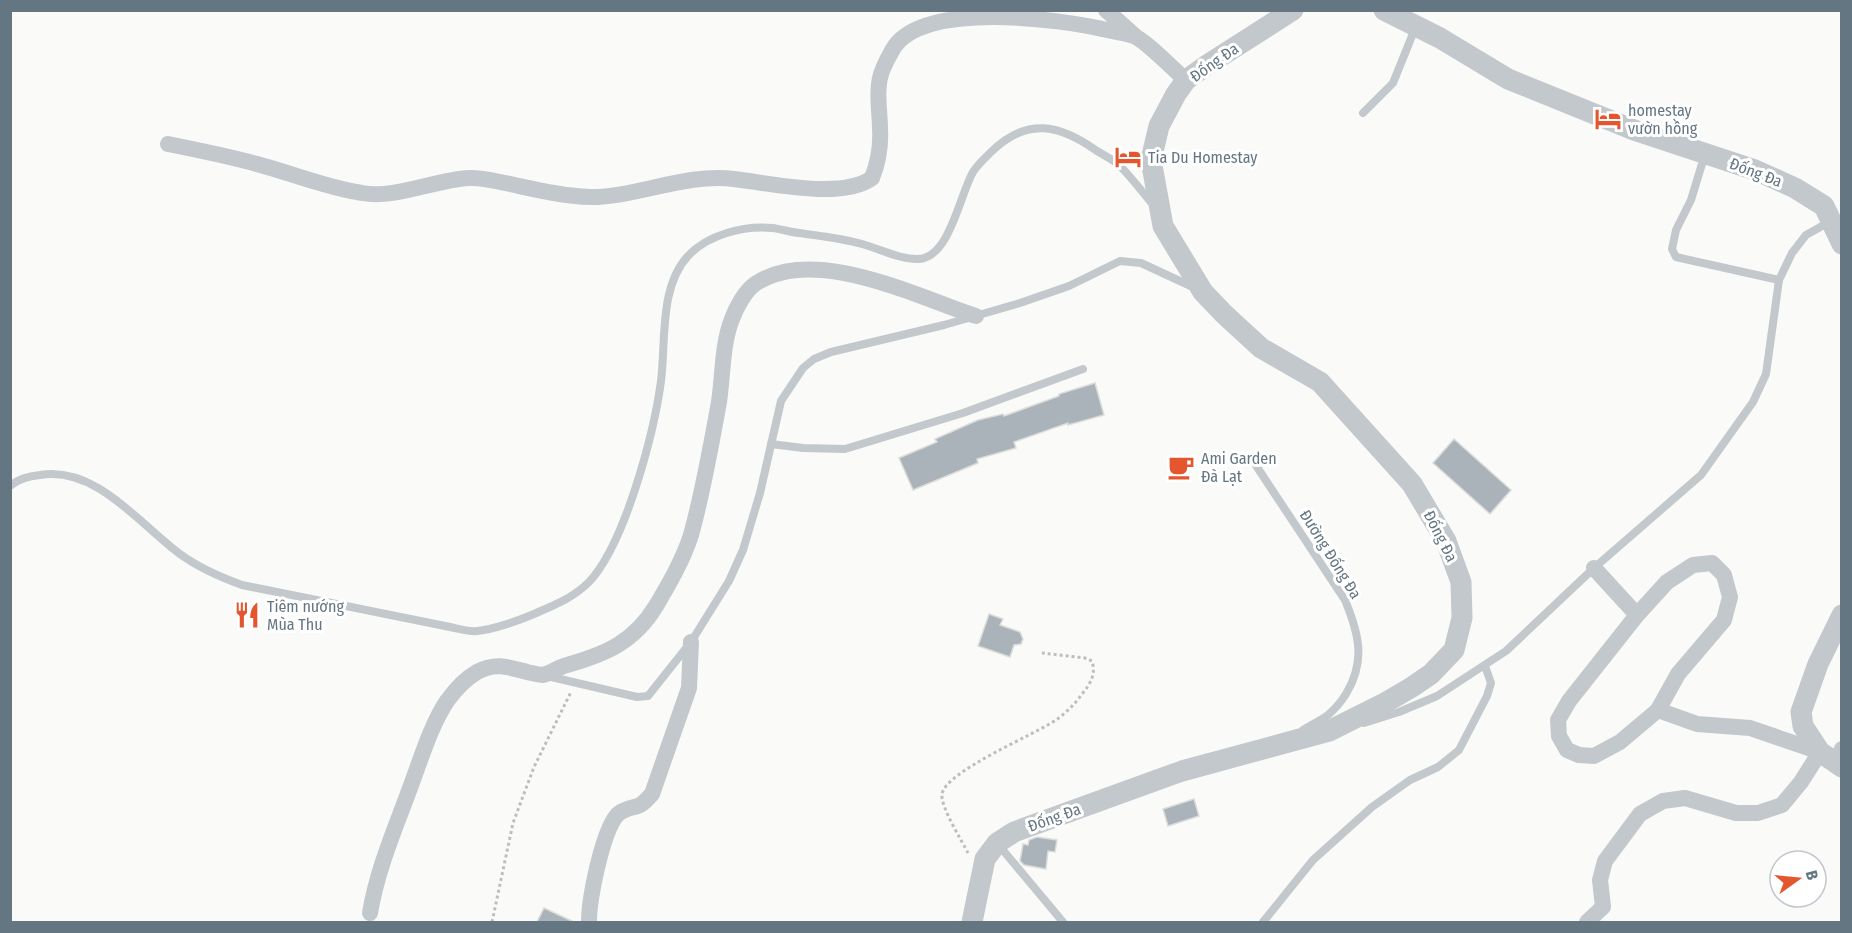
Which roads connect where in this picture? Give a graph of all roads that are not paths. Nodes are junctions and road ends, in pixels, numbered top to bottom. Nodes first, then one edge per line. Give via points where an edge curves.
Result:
1 (1106, 10) edge
2 (1384, 10) edge
3 (1284, 13) edge
4 (1416, 26) junction
5 (1135, 37) junction
6 (1186, 80) junction
7 (1364, 113) dead end
8 (168, 144) dead end
9 (1706, 154) junction
10 (1161, 214) junction
11 (1831, 221) junction
12 (1842, 244) edge
13 (1779, 280) junction
14 (1203, 292) junction
15 (976, 316) junction
16 (1083, 369) dead end
17 (771, 444) junction
18 (1253, 461) dead end
19 (10, 486) edge
20 (1593, 568) junction
21 (1637, 615) junction
22 (1842, 615) edge
23 (691, 642) junction
24 (1485, 666) junction
25 (542, 675) junction
26 (1658, 710) junction
27 (1329, 731) junction
28 (1280, 744) junction
29 (1835, 758) edge
30 (997, 843) junction
31 (370, 913) dead end
32 (589, 922) edge
33 (972, 922) edge
34 (1063, 922) edge
35 (1263, 922) edge
36 (1587, 922) edge

1 - 5 street
2 - 4 street, Đống Đa
3 - 6 street, Đống Đa
4 - 7 lane via 1393,83
4 - 9 street, Đống Đa via 1508,79 1634,130
5 - 6 street
5 - 8 street via 1081,24 1012,17 932,24 908,33 894,47 880,78 878,160 872,178 862,184 836,188 713,177 591,197 558,195 472,178 373,195
6 - 10 street, Đống Đa via 1159,126 1151,160
9 - 11 street, Đống Đa via 1755,170 1804,193 1824,206
9 - 13 lane via 1676,230 1672,249 1676,256
10 - 14 street, Đống Đa via 1163,226
10 - 19 lane via 1118,164 1066,134 1033,128 1009,137 980,162 938,251 929,257 918,260 840,237 771,228 745,229 702,244 687,256 673,285 663,333 655,413 617,539 591,580 575,594 519,621 477,631 242,585 179,554 128,508 78,480 48,474 19,480
11 - 12 street, Đống Đa
11 - 13 lane via 1806,235
13 - 20 lane via 1766,374 1753,402 1701,475
14 - 15 lane via 1141,262 1120,261 1069,286
14 - 27 street, Đống Đa via 1261,348 1320,382 1404,475 1446,541 1461,582 1462,618 1454,650 1412,687
15 - 17 lane via 814,359 781,400
15 - 25 street via 904,288 828,270 784,271 753,285 732,319 690,537 671,580 638,630 620,644 595,658
16 - 17 lane via 963,413 845,449
17 - 23 lane via 743,550 729,581
18 - 28 lane, Đường Đống Đa via 1345,600 1359,644 1358,667 1339,705
20 - 21 street
20 - 24 lane via 1506,651
21 - 26 street via 1667,582 1693,565 1712,563 1724,575 1730,597 1724,620 1678,674
21 - 26 street via 1569,701 1558,720 1559,736 1567,750 1579,756 1594,756 1620,742
22 - 29 street via 1818,664 1801,712 1803,726
23 - 25 lane via 648,696
23 - 32 street via 689,688 652,794 641,805 618,814 612,826 600,857
24 - 27 lane via 1437,696 1399,712
24 - 35 lane via 1491,683 1487,696 1459,750 1364,815 1313,860
25 - 31 street via 497,665 477,671 446,704 428,740 377,878
26 - 29 street via 1697,724 1750,728
27 - 28 street, Đống Đa
28 - 30 street, Đống Đa via 1182,771 1014,832
29 - 36 street via 1801,782 1782,805 1758,813 1736,813 1685,798 1663,801 1640,814 1605,861 1600,880 1603,907
30 - 33 street, Đống Đa via 983,865
30 - 34 lane

